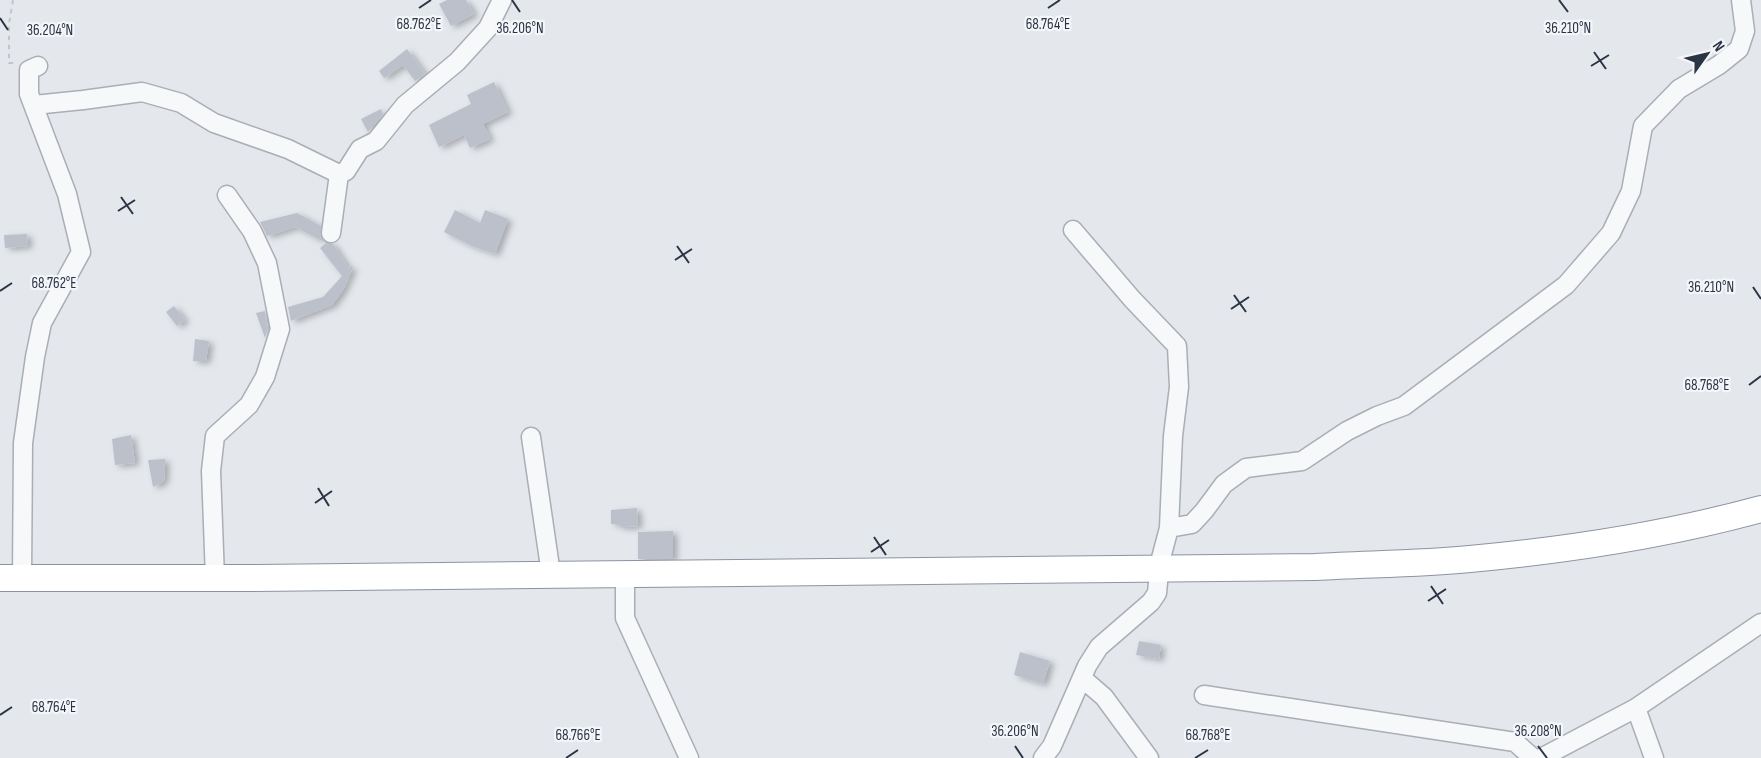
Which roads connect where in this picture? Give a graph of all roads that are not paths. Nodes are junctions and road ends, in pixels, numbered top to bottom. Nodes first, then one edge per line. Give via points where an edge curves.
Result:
1 (502, 0) edge
2 (1741, 0) edge
3 (38, 66) dead end
4 (34, 105) junction
5 (339, 174) junction
6 (227, 195) dead end
7 (1073, 230) dead end
8 (330, 233) dead end
9 (531, 437) dead end
10 (1761, 509) edge
11 (1169, 528) junction
12 (1160, 565) junction
13 (625, 573) junction
14 (551, 574) junction
15 (11, 578) edge
16 (216, 578) junction
17 (1761, 623) edge
18 (1082, 678) junction
19 (1204, 695) dead end
20 (1636, 708) junction
21 (689, 758) edge
22 (1043, 758) edge
23 (1149, 758) edge
24 (1533, 758) edge
25 (1541, 758) edge
26 (1654, 758) edge

1 - 5 street via 488,28 457,62 405,105 376,141 360,149 346,171
2 - 11 street via 1745,31 1739,49 1679,89 1643,126 1631,191 1616,223 1566,285 1404,406 1347,431 1302,461 1246,468 1224,484 1191,524
3 - 4 street via 29,70 29,94
4 - 5 street via 142,92 181,104 214,123 288,149
4 - 15 street via 67,194 81,252 42,323 34,357
5 - 8 street
6 - 16 street via 252,231 267,263 280,328 265,377 249,405 215,436 211,471
7 - 11 street via 1177,346 1179,387
9 - 14 street
10 - 12 highway via 1631,538 1469,559 1315,567
11 - 12 street
12 - 13 highway
12 - 18 street via 1160,583 1152,602 1098,647
13 - 14 highway
13 - 21 street via 625,618
14 - 16 highway
15 - 16 highway
17 - 20 street
18 - 22 street
18 - 23 street via 1104,697
19 - 24 street via 1515,742
20 - 25 street
20 - 26 street

